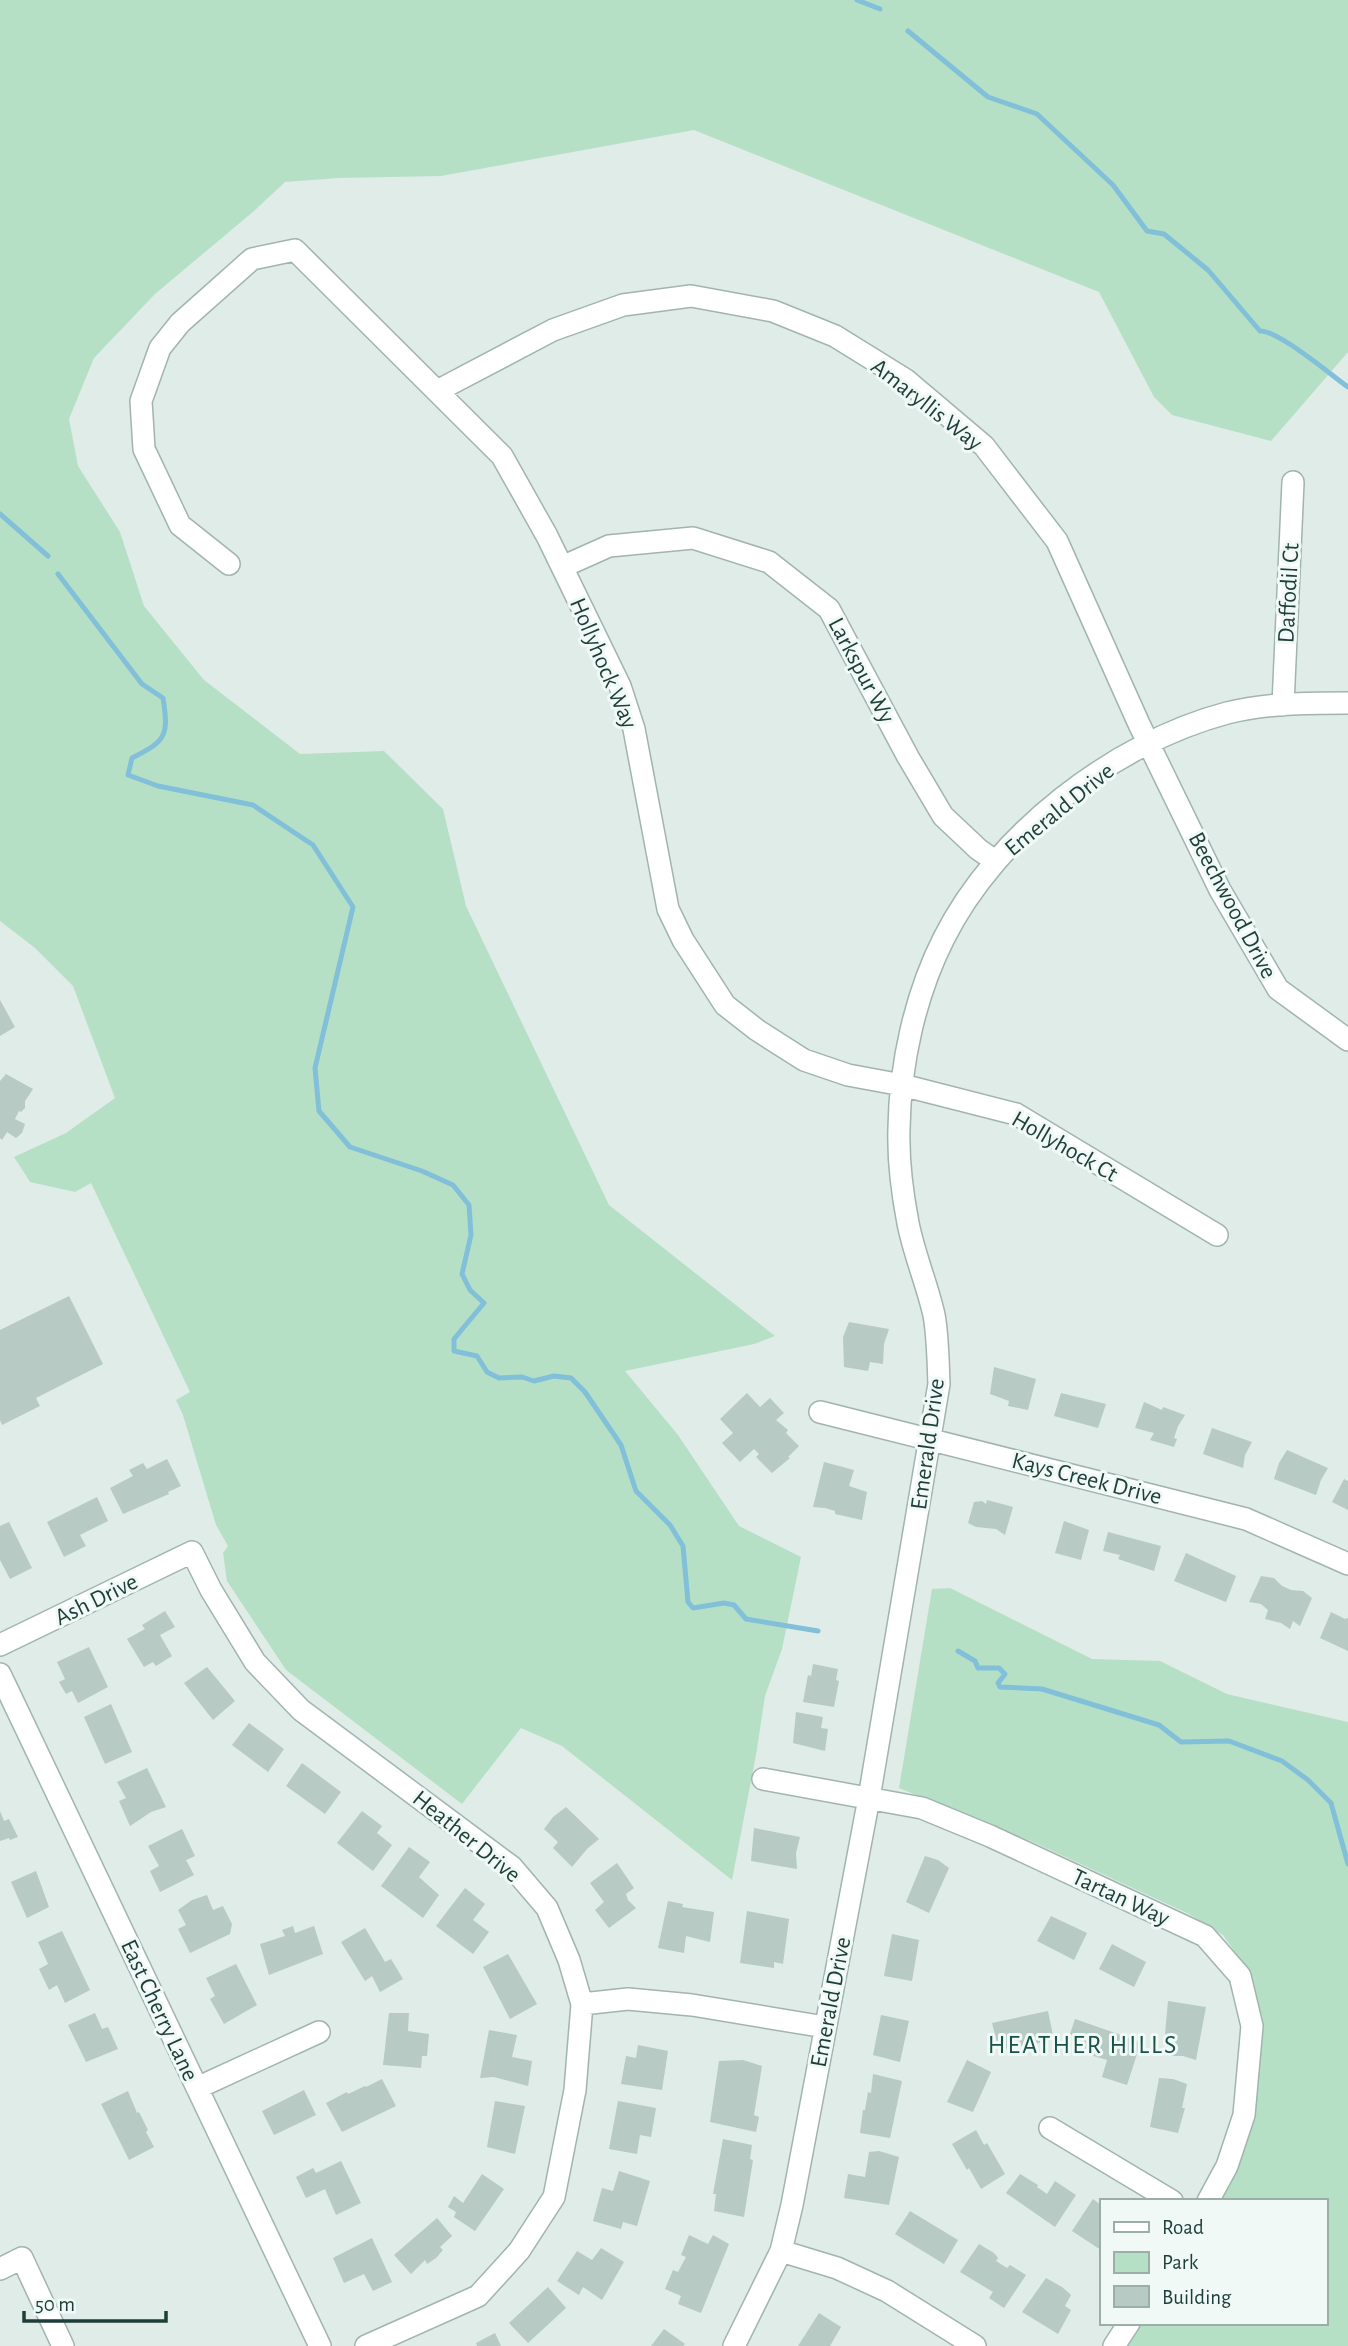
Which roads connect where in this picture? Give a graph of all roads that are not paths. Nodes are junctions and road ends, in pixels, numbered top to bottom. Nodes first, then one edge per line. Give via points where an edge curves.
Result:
1 (437, 391) junction
2 (1293, 482) dead end
3 (229, 564) dead end
4 (562, 566) junction
5 (1348, 703) edge
6 (1283, 705) junction
7 (1148, 744) junction
8 (995, 861) junction
9 (1348, 1041) edge
10 (902, 1085) junction
11 (1216, 1235) dead end
12 (820, 1412) dead end
13 (930, 1439) junction
14 (192, 1552) joint
15 (1348, 1564) edge
16 (0, 1646) edge
17 (0, 1674) edge
18 (763, 1779) dead end
19 (869, 1798) junction
20 (582, 2004) junction
21 (825, 2027) junction
22 (319, 2032) dead end
23 (197, 2088) junction
24 (1050, 2129) dead end
25 (1169, 2199) edge
26 (1209, 2199) edge
27 (781, 2251) junction
28 (0, 2269) edge
29 (1128, 2325) edge
30 (63, 2346) edge
31 (320, 2346) edge
32 (366, 2346) edge
33 (734, 2346) edge
34 (975, 2346) edge
35 (1114, 2346) edge

1 - 3 street, Hollyhock Way via 295,250 252,259 180,323 160,348 141,401 144,449 180,525
1 - 4 street, Hollyhock Way via 502,456
1 - 7 street, Amaryllis Way via 553,330 623,305 691,296 773,311 835,336 905,380 984,446 1041,520 1057,541
2 - 6 street, Daffodil Ct
4 - 8 street, Larkspur Wy via 609,546 693,538 769,562 829,609 943,816
4 - 10 street, Hollyhock Way via 620,686 634,729 668,909 703,973 725,1005 804,1060 848,1075
5 - 6 street, Emerald Drive
6 - 7 street, Emerald Drive via 1228,713
7 - 8 street, Emerald Drive via 1071,792
7 - 9 street, Beechwood Drive via 1220,890 1278,989
8 - 10 street, Emerald Drive via 944,938 910,1037
10 - 11 street, Hollyhock Ct via 1016,1114
10 - 13 street, Emerald Drive via 901,1174 908,1224 934,1317 939,1384
12 - 13 street, Kays Creek Drive
13 - 15 street, Kays Creek Drive via 1247,1519
13 - 19 street, Emerald Drive
14 - 16 street, Ash Drive
14 - 20 street, Heather Drive via 255,1662 301,1710 512,1867 547,1908
17 - 23 street, East Cherry Lane
18 - 19 street, Tartan Way
19 - 21 street, Emerald Drive
19 - 26 street, Tartan Way via 922,1808 1205,1936 1240,1976 1252,2026 1244,2115 1227,2166
20 - 21 street via 628,1999 692,2005
20 - 32 street, Heather Drive via 575,2090 554,2197 519,2251 478,2296
21 - 27 street, Emerald Drive
22 - 23 street
23 - 31 street, East Cherry Lane
24 - 25 street
27 - 33 street, Emerald Drive
27 - 34 street via 837,2268 887,2291
28 - 30 street via 22,2258
29 - 35 street

